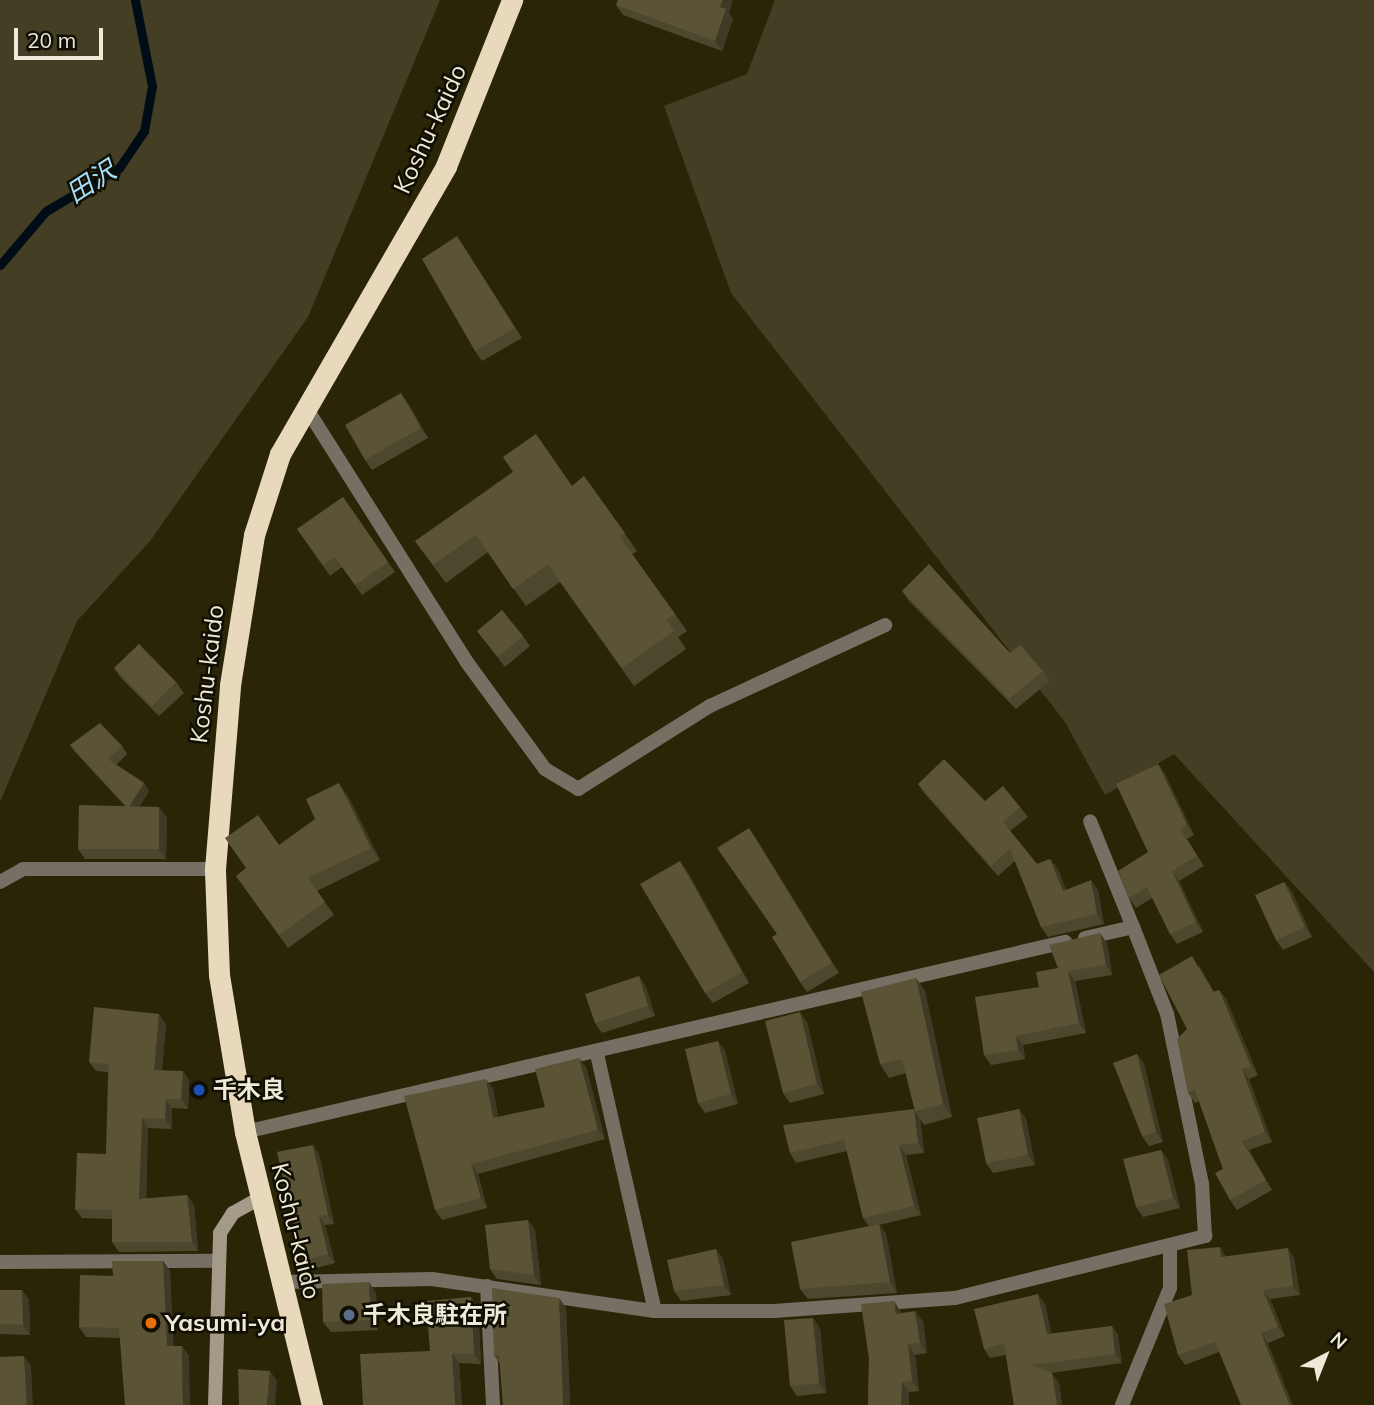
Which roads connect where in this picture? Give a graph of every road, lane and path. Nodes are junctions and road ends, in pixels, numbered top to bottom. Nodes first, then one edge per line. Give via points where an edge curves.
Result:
1 (512, 0) edge
2 (305, 406) junction
3 (885, 625) dead end
4 (1090, 821) dead end
5 (215, 869) junction
6 (0, 882) edge
7 (1133, 927) junction
8 (597, 1054) junction
9 (245, 1132) junction
10 (260, 1198) junction
11 (1170, 1248) junction
12 (215, 1261) junction
13 (0, 1262) edge
14 (283, 1282) junction
15 (486, 1286) junction
16 (655, 1311) junction
17 (215, 1405) edge
18 (312, 1405) edge
19 (493, 1405) edge
20 (1122, 1405) edge

1 - 2 highway, Koshu-kaido via 446,166
2 - 3 street via 466,661 545,769 578,789 710,706
2 - 5 highway, Koshu-kaido via 268,485 251,547 230,685
4 - 7 street
5 - 6 street via 23,869
5 - 9 highway, Koshu-kaido via 219,975
7 - 8 street
7 - 11 street via 1167,1014 1202,1184 1205,1236
8 - 9 street
8 - 16 street
9 - 10 highway, Koshu-kaido
10 - 12 main road via 233,1213 220,1233
10 - 14 highway, Koshu-kaido
11 - 16 street via 955,1298 774,1311
11 - 20 street via 1170,1288
12 - 13 street
12 - 17 main road
14 - 15 street via 432,1279
14 - 18 highway, Koshu-kaido
15 - 16 street
15 - 19 street

